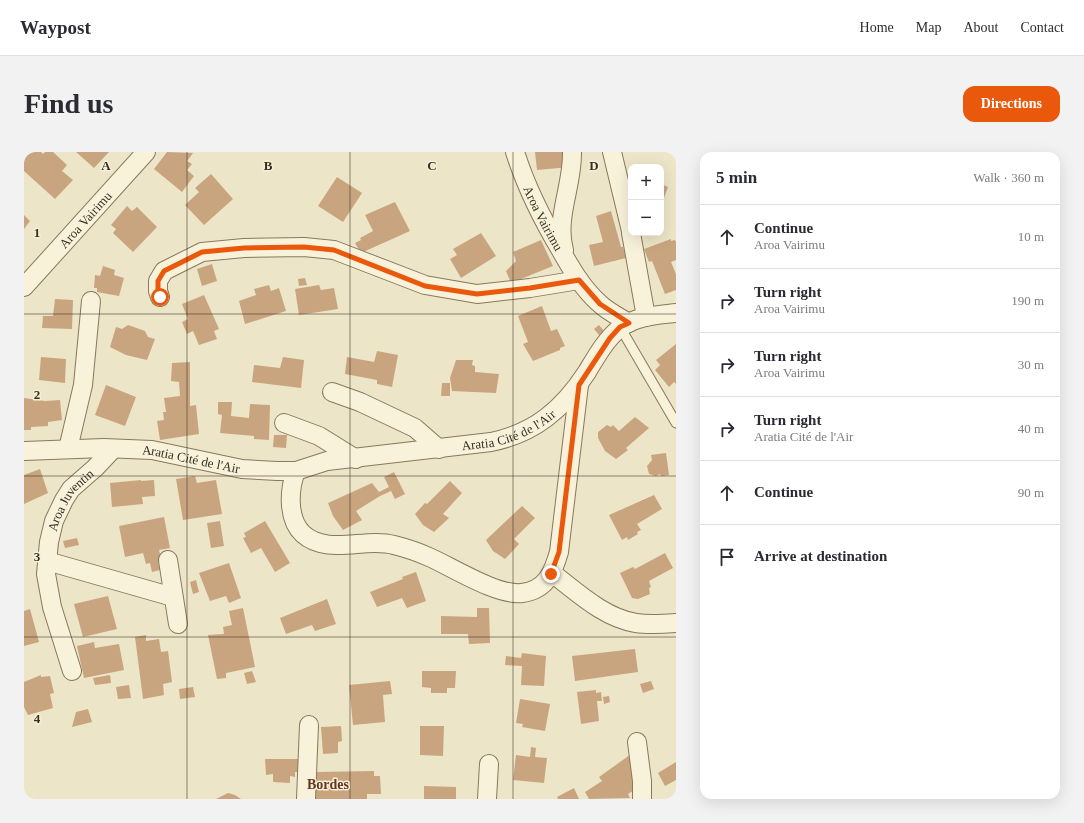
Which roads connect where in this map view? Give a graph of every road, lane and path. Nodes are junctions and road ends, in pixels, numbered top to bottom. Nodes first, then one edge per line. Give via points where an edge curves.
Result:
1 (146, 152) edge
2 (515, 152) edge
3 (572, 152) edge
4 (612, 152) edge
5 (628, 219) edge
6 (632, 236) edge
7 (574, 273) junction
8 (24, 287) edge
9 (160, 297) dead end
10 (91, 301) dead end
11 (676, 313) edge
12 (646, 318) junction
13 (625, 325) junction
14 (579, 385) junction
15 (332, 392) dead end
16 (676, 422) edge
17 (284, 423) dead end
18 (68, 448) junction
19 (113, 449) junction
20 (439, 449) junction
21 (24, 451) edge
22 (356, 459) junction
23 (296, 470) junction
24 (168, 560) dead end
25 (47, 561) junction
26 (552, 573) junction
27 (173, 597) junction
28 (676, 623) edge
29 (178, 624) dead end
30 (72, 671) dead end
31 (309, 725) dead end
32 (637, 742) dead end
33 (489, 764) dead end
34 (306, 799) edge
35 (487, 799) edge
36 (642, 799) edge

1 - 8 street, Aroa Vairimu
2 - 7 street, Aroa Vairimu via 526,185 545,225
3 - 7 street via 572,168 561,225 561,239
4 - 5 street
6 - 12 street
7 - 9 street via 530,288 477,294 425,286 334,250 304,247 244,248 202,252 164,271 158,281
7 - 13 street, Aroa Vairimu via 600,304
10 - 18 street via 83,385
11 - 12 street
12 - 13 street
13 - 14 street, Aratia Cité de l'Air via 600,351
13 - 16 lane
14 - 20 street, Aratia Cité de l'Air via 571,396 548,416 517,436
14 - 26 street via 559,552
15 - 20 street via 415,428
17 - 22 street via 319,436
18 - 19 street, Aratia Cité de l'Air
18 - 21 street, Aratia Cité de l'Air
19 - 23 street, Aratia Cité de l'Air via 152,450 259,471
19 - 25 street, Aroa Juventin via 71,489 64,500 54,521
20 - 22 street, Aratia Cité de l'Air
22 - 23 street, Aratia Cité de l'Air via 327,461
23 - 26 street via 291,495 294,516 302,533 320,544 393,545 429,557 508,592 530,592 543,586
24 - 27 street
25 - 27 street
25 - 30 street, Aroa Juventin via 46,574 52,608
26 - 28 street via 593,604 622,620 637,623
27 - 29 street
31 - 34 street
32 - 36 street
33 - 35 street

